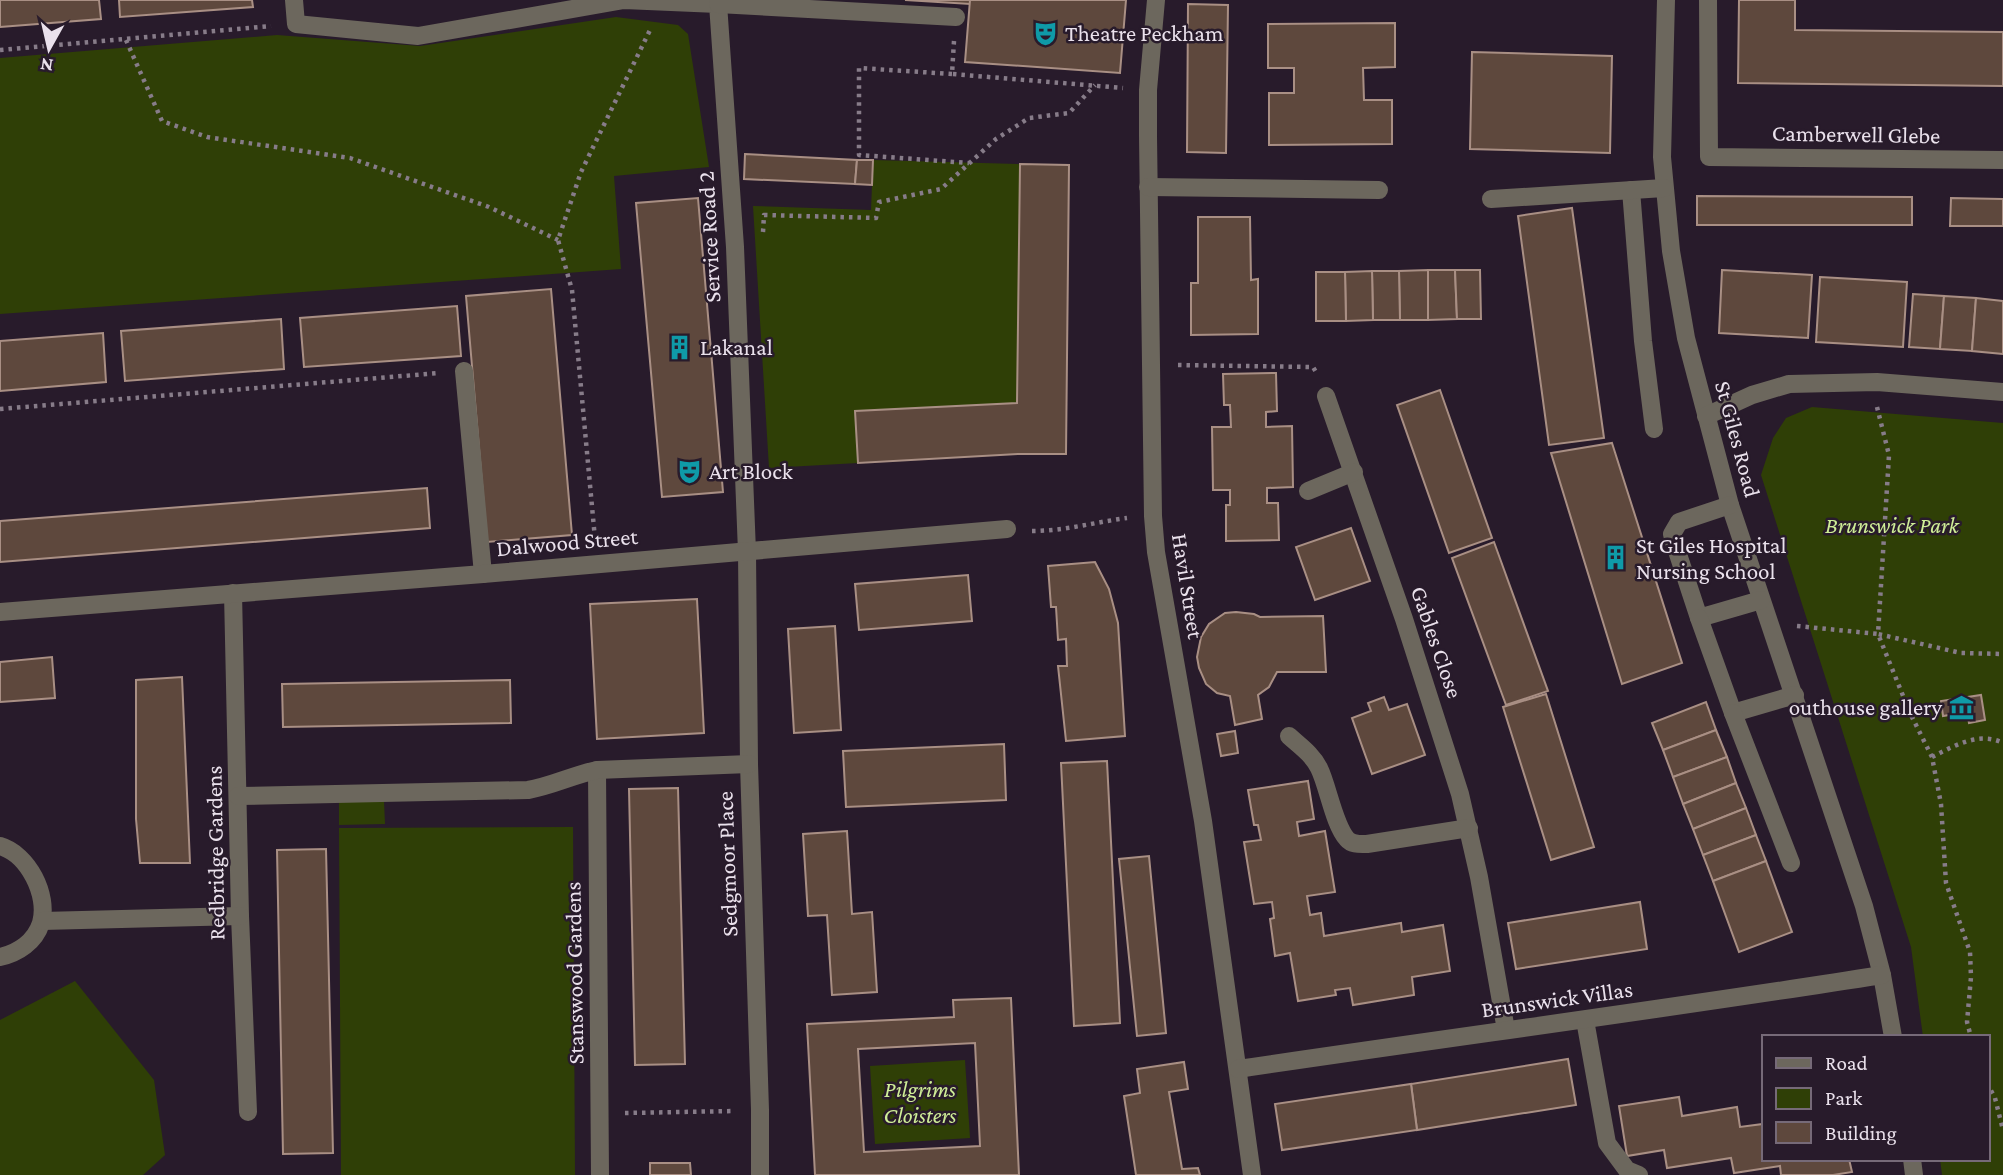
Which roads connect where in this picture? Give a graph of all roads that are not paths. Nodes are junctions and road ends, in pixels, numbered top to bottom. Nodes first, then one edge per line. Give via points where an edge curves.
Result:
1 (294, 0) edge
2 (1156, 0) edge
3 (1666, 0) edge
4 (1708, 0) edge
5 (718, 5) junction
6 (956, 17) road end
7 (2003, 160) edge
8 (1148, 187) junction
9 (1664, 188) junction
10 (1379, 190) dead end
11 (1631, 190) junction
12 (1491, 199) dead end
13 (464, 371) road end
14 (2003, 392) edge
15 (1326, 396) road end
16 (1706, 416) junction
17 (1654, 429) dead end
18 (1354, 472) junction
19 (1308, 491) dead end
20 (1730, 505) junction
21 (1007, 529) road end
22 (747, 552) junction
23 (484, 574) junction
24 (233, 593) junction
25 (1761, 600) junction
26 (0, 612) edge
27 (1699, 618) junction
28 (1795, 695) junction
29 (1733, 713) junction
30 (1289, 736) dead end
31 (749, 764) junction
32 (597, 770) junction
33 (238, 796) junction
34 (1469, 828) junction
35 (0, 846) edge
36 (1791, 863) dead end
37 (240, 916) junction
38 (42, 921) junction
39 (0, 957) edge
40 (1882, 975) junction
41 (1585, 1020) junction
42 (1506, 1030) junction
43 (1893, 1035) edge
44 (1238, 1069) junction
45 (248, 1111) dead end
46 (600, 1175) edge
47 (760, 1175) edge
48 (1252, 1175) edge
49 (1639, 1175) edge

1 - 5 street via 296,24 418,36 624,0
2 - 8 street, Havil Street via 1148,90
3 - 9 street, St Giles Road
4 - 7 street, Camberwell Glebe via 1709,157
5 - 6 street
5 - 22 street, Service Road 2 via 735,247
8 - 10 street
8 - 44 street, Havil Street via 1156,552 1203,821
9 - 11 street
9 - 16 street, St Giles Road via 1686,338
11 - 12 street
11 - 17 street
13 - 23 street
14 - 16 street via 1877,382 1789,384
15 - 18 street, Gables Close
16 - 20 street, St Giles Road
18 - 19 street
18 - 34 street, Gables Close
20 - 25 street, St Giles Road
20 - 27 street via 1679,522 1672,534
21 - 22 street, Dalwood Street
22 - 23 street, Dalwood Street
22 - 31 street, Sedgmoor Place
23 - 24 street, Dalwood Street
24 - 26 street, Dalwood Street
24 - 33 street, Redbridge Gardens
25 - 27 street
25 - 28 street, St Giles Road
27 - 29 street
28 - 29 street
28 - 40 street, St Giles Road
29 - 36 street
30 - 34 street via 1319,767 1348,840 1367,844
31 - 32 street
31 - 47 street, Sedgmoor Place
32 - 33 street via 528,790
32 - 46 street, Stanswood Gardens
33 - 37 street, Redbridge Gardens
34 - 42 street, Gables Close
35 - 38 street via 14,851 28,866 37,884
37 - 38 street
37 - 45 street, Redbridge Gardens
38 - 39 street via 26,946
40 - 41 street, Brunswick Villas
40 - 43 street, St Giles Road
41 - 42 street, Brunswick Villas
41 - 49 street via 1607,1143 1627,1170
42 - 44 street, Brunswick Villas
44 - 48 street, Havil Street

